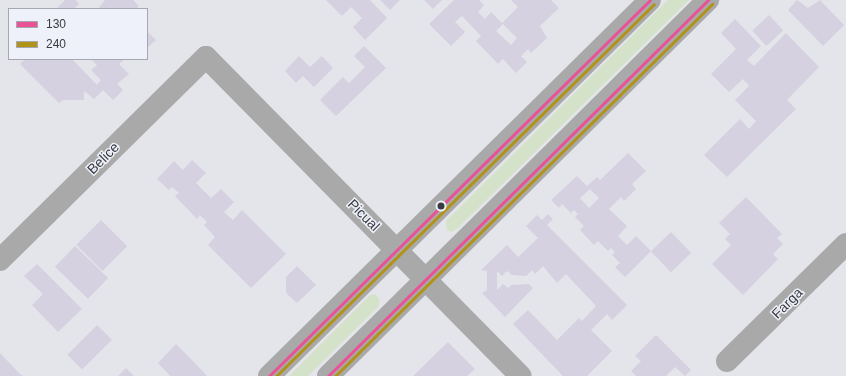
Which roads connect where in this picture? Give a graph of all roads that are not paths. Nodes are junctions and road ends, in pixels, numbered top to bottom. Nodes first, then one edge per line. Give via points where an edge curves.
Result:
1 (650, 0) edge
2 (708, 0) edge
3 (206, 57) joint
4 (846, 244) edge
5 (398, 249) junction
6 (0, 260) edge
7 (426, 278) junction
8 (727, 361) dead end
9 (270, 376) edge
10 (328, 376) edge
11 (521, 376) edge

1 - 5 street
2 - 7 street
3 - 5 street, Picual
3 - 6 street, Belice
4 - 8 street, Farga
5 - 7 street, Picual
5 - 9 street
7 - 10 street
7 - 11 street, Picual

